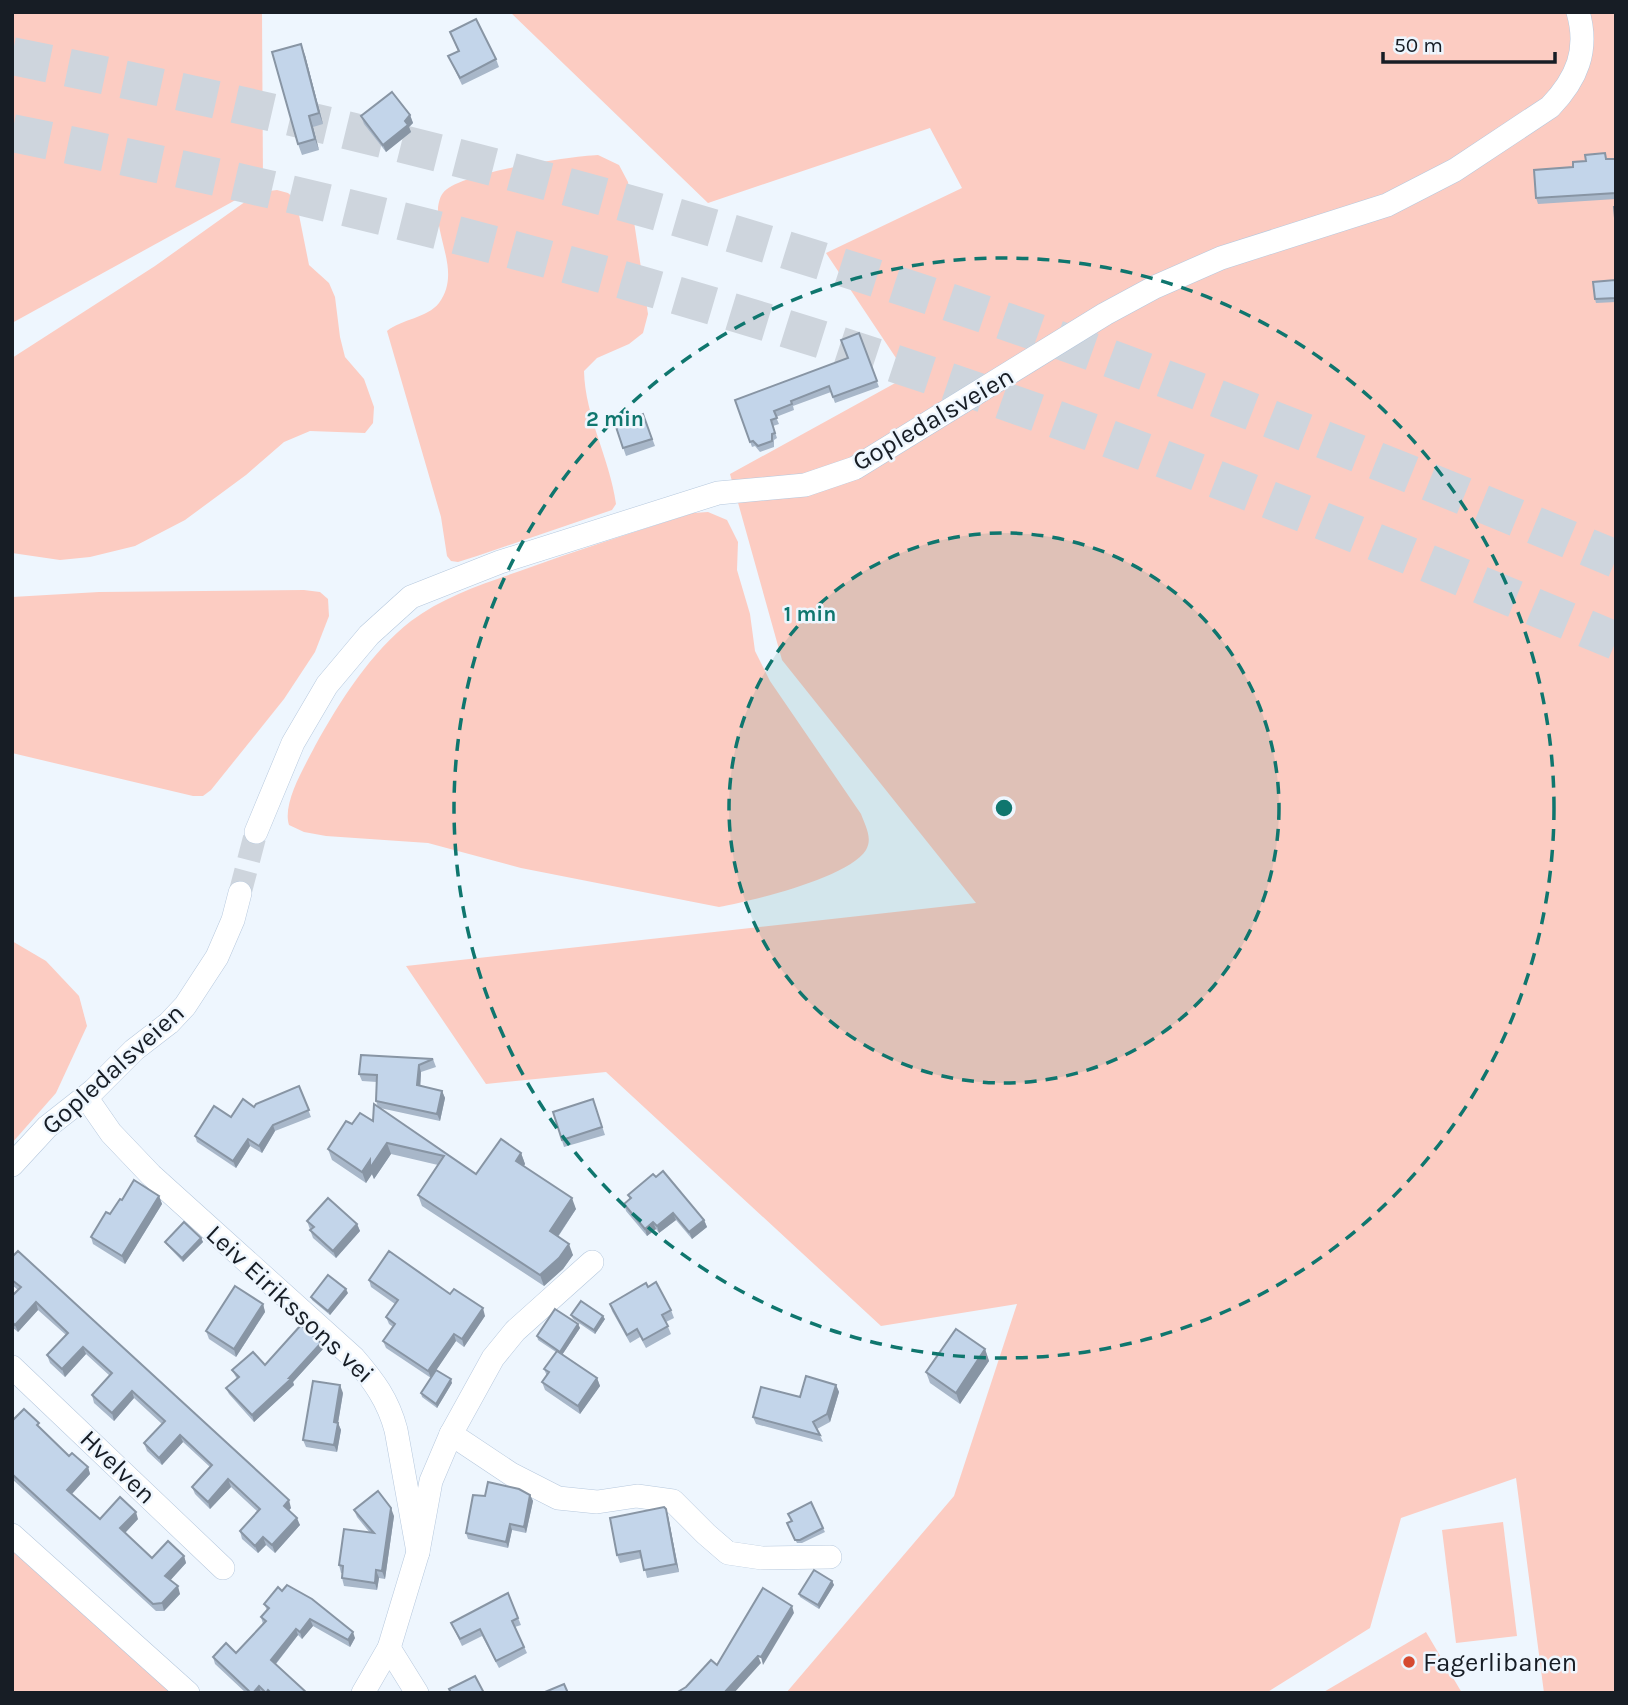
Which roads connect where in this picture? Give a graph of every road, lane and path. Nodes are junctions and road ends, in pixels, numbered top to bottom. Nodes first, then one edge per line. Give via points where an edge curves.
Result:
1 (1578, 12) edge
2 (256, 832) tunnel mouth
3 (240, 893) tunnel mouth
4 (86, 1097) junction
5 (12, 1164) edge
6 (593, 1262) dead end
7 (12, 1367) edge
8 (451, 1434) junction
9 (12, 1535) edge
10 (418, 1552) junction
11 (830, 1557) dead end
12 (223, 1568) dead end
13 (389, 1648) junction
14 (188, 1693) edge
15 (363, 1693) edge
16 (417, 1693) edge

1 - 2 street, Gopledalsveien via 1583,46 1563,94 1455,170 1387,205 1221,258 1155,287 855,468 805,485 718,493 500,562 411,597 369,635 327,685 293,743
3 - 4 street, Gopledalsveien via 217,957 185,1006
4 - 5 street, Gopledalsveien via 47,1127
4 - 10 street, Leiv Eirikssons vei via 111,1133 151,1175 354,1358 376,1384 391,1410
6 - 8 street, Leiv Eirikssons vei via 515,1331 493,1358
7 - 12 street, Hvelven
8 - 10 street, Leiv Eirikssons vei via 431,1481
8 - 11 street via 511,1474 558,1498 597,1502 637,1496 673,1501 729,1553 762,1558
9 - 14 street
10 - 13 street, Leiv Eirikssons vei
13 - 15 street, Leiv Eirikssons vei
13 - 16 street

